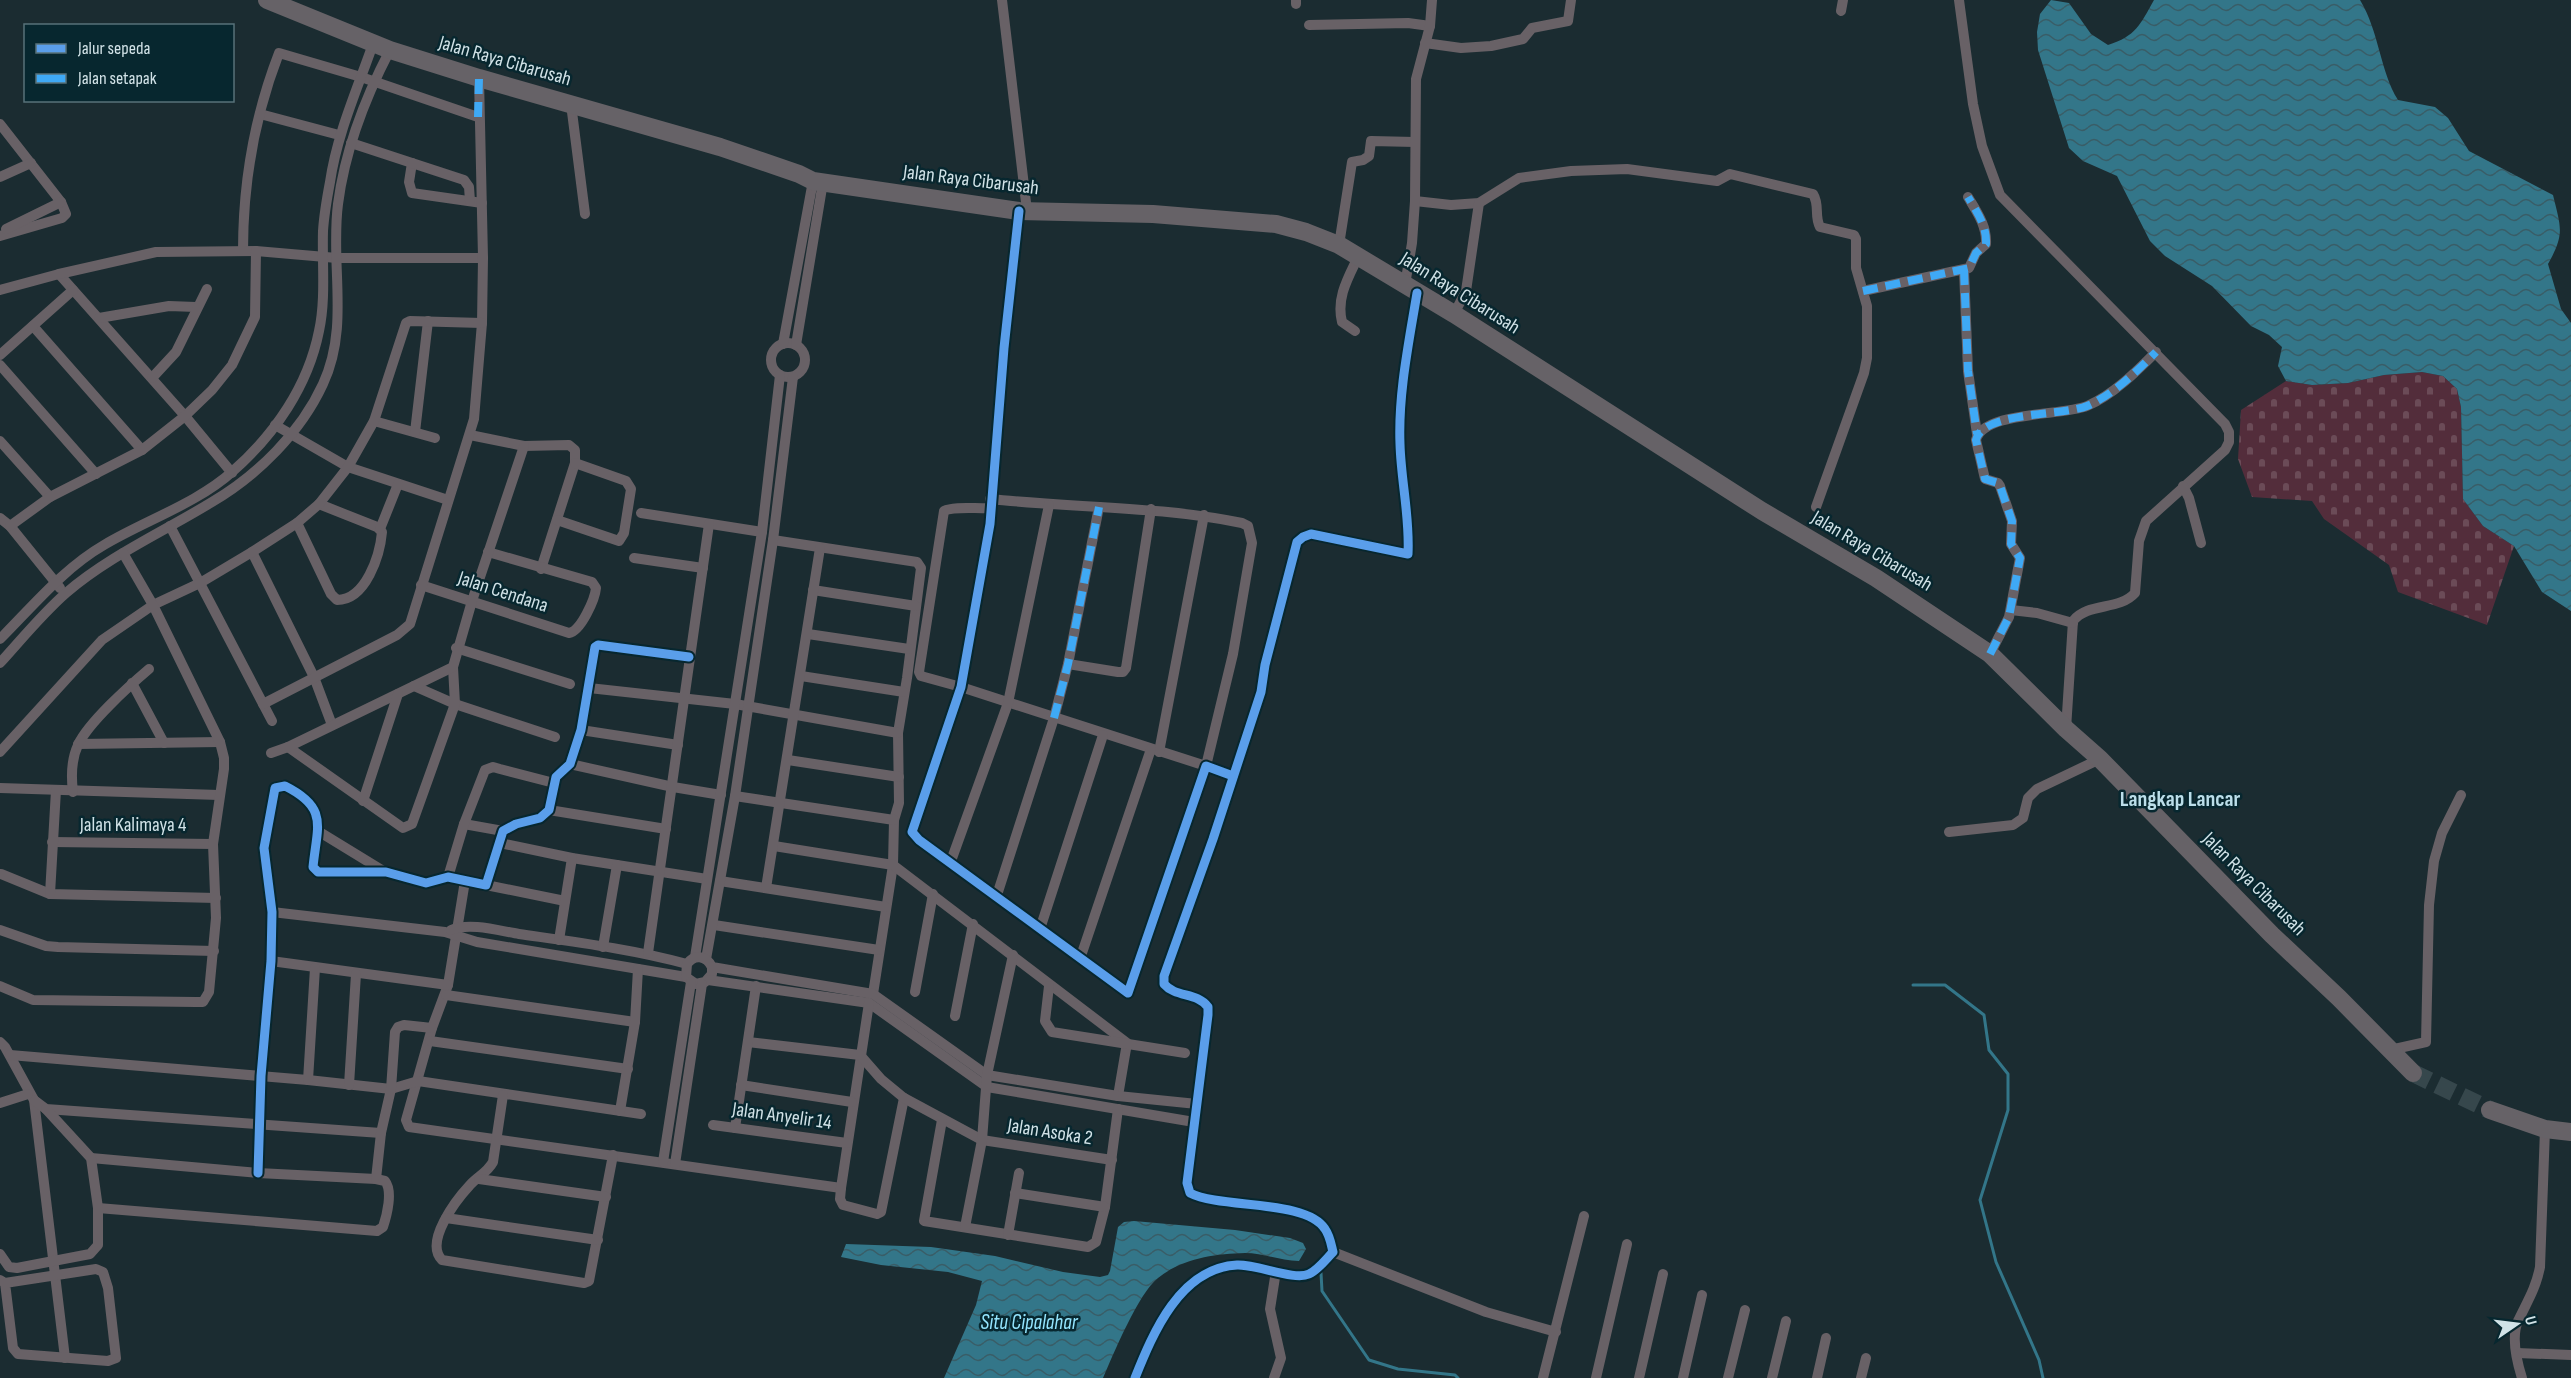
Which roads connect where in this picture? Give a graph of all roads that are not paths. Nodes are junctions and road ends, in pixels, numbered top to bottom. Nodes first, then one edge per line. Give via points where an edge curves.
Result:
1 (267, 0) edge
2 (1002, 0) edge
3 (1432, 0) edge
4 (1571, 0) edge
5 (1959, 0) edge
6 (1309, 25) dead end
7 (1430, 26) junction
8 (1425, 43) junction
9 (381, 47) junction
10 (361, 77) junction
11 (479, 78) junction
12 (374, 82) junction
13 (571, 104) junction
14 (260, 114) junction
15 (478, 117) junction
16 (0, 124) edge
17 (339, 135) junction
18 (1415, 142) junction
19 (351, 143) junction
20 (31, 163) junction
21 (412, 163) junction
22 (0, 177) edge
23 (818, 181) junction
24 (1968, 197) dead end
25 (1415, 201) junction
26 (476, 202) junction
27 (1479, 203) junction
28 (1023, 211) junction
29 (585, 214) dead end
30 (0, 234) edge
31 (1339, 245) junction
32 (243, 251) junction
33 (256, 251) junction
34 (323, 256) junction
35 (1358, 257) junction
36 (337, 258) junction
37 (483, 258) junction
38 (1964, 270) junction
39 (58, 274) junction
40 (1, 288) edge
41 (207, 289) dead end
42 (1411, 289) junction
43 (73, 290) junction
44 (1863, 291) junction
45 (196, 307) junction
46 (1454, 314) junction
47 (99, 318) junction
48 (428, 321) junction
49 (482, 323) junction
50 (33, 326) junction
51 (1355, 331) dead end
52 (783, 344) junction
53 (796, 345) junction
54 (2156, 352) junction
55 (0, 355) edge
56 (0, 365) edge
57 (780, 375) junction
58 (792, 377) junction
59 (152, 378) junction
60 (185, 416) junction
61 (374, 421) junction
62 (275, 425) junction
63 (415, 432) junction
64 (1977, 434) junction
65 (291, 435) junction
66 (470, 435) junction
67 (435, 438) dead end
68 (0, 441) edge
69 (524, 446) junction
70 (142, 450) junction
71 (575, 463) junction
72 (348, 467) junction
73 (232, 472) junction
74 (96, 474) junction
75 (398, 484) junction
76 (2183, 486) junction
77 (50, 497) junction
78 (448, 500) junction
79 (319, 504) junction
80 (990, 504) junction
81 (1049, 505) junction
82 (1099, 507) junction
83 (1816, 507) dead end
84 (1151, 509) junction
85 (641, 513) dead end
86 (1204, 515) junction
87 (0, 518) edge
88 (557, 520) junction
89 (297, 523) junction
90 (709, 524) junction
91 (10, 526) junction
92 (170, 526) junction
93 (380, 529) junction
94 (762, 532) junction
95 (773, 540) junction
96 (2201, 543) dead end
97 (820, 548) junction
98 (252, 552) junction
99 (488, 552) junction
100 (123, 553) junction
101 (634, 558) dead end
102 (703, 568) junction
103 (541, 569) junction
104 (56, 583) junction
105 (200, 583) junction
106 (421, 585) junction
107 (813, 591) junction
108 (65, 593) junction
109 (472, 601) junction
110 (153, 605) junction
111 (916, 606) junction
112 (2011, 610) junction
113 (2073, 623) junction
114 (807, 634) junction
115 (0, 639) edge
116 (456, 648) junction
117 (909, 649) junction
118 (1990, 654) junction
119 (689, 657) junction
120 (0, 663) edge
121 (1068, 663) junction
122 (453, 667) junction
123 (149, 669) dead end
124 (801, 676) junction
125 (314, 677) junction
126 (132, 683) junction
127 (570, 684) dead end
128 (414, 686) junction
129 (589, 687) junction
130 (961, 687) junction
131 (904, 692) junction
132 (398, 694) junction
133 (684, 699) junction
134 (1008, 703) junction
135 (263, 704) junction
136 (455, 704) junction
137 (735, 704) junction
138 (748, 708) junction
139 (794, 716) junction
140 (1054, 718) junction
141 (272, 721) dead end
142 (332, 725) junction
143 (2066, 729) junction
144 (581, 730) junction
145 (898, 734) junction
146 (1103, 735) junction
147 (555, 737) dead end
148 (220, 742) junction
149 (164, 743) junction
150 (78, 744) junction
151 (678, 745) junction
152 (288, 747) junction
153 (1155, 750) junction
154 (0, 752) edge
155 (270, 753) dead end
156 (2100, 759) junction
157 (788, 760) junction
158 (570, 764) junction
159 (1206, 766) junction
160 (1233, 776) junction
161 (899, 777) junction
162 (554, 783) junction
163 (673, 787) junction
164 (0, 788) edge
165 (56, 790) junction
166 (73, 792) junction
167 (219, 795) junction
168 (721, 795) junction
169 (2461, 795) dead end
170 (735, 796) junction
171 (363, 801) junction
172 (780, 803) junction
173 (549, 810) junction
174 (894, 820) junction
175 (464, 824) junction
176 (666, 829) junction
177 (318, 831) junction
178 (503, 831) junction
179 (1949, 832) dead end
180 (52, 842) junction
181 (500, 843) junction
182 (213, 844) junction
183 (774, 846) junction
184 (572, 858) junction
185 (951, 861) junction
186 (617, 865) junction
187 (893, 865) junction
188 (386, 872) junction
189 (660, 873) junction
190 (0, 874) edge
191 (448, 877) junction
192 (707, 879) junction
193 (465, 881) junction
194 (720, 881) junction
195 (486, 885) junction
196 (766, 888) junction
197 (50, 894) junction
198 (933, 894) junction
199 (997, 895) junction
200 (216, 898) junction
201 (566, 901) junction
202 (886, 907) junction
203 (272, 912) junction
204 (973, 924) junction
205 (714, 925) junction
206 (1040, 929) junction
207 (0, 930) edge
208 (453, 932) junction
209 (559, 940) junction
210 (603, 947) junction
211 (879, 950) junction
212 (214, 951) junction
213 (648, 953) junction
214 (1013, 955) junction
215 (1081, 957) junction
216 (691, 960) junction
217 (271, 961) junction
218 (709, 963) junction
219 (315, 968) junction
220 (638, 969) junction
221 (356, 974) junction
222 (697, 980) junction
223 (0, 986) edge
224 (756, 986) junction
225 (1049, 986) junction
226 (447, 990) junction
227 (915, 992) dead end
228 (871, 998) junction
229 (955, 1016) dead end
230 (635, 1022) junction
231 (432, 1028) junction
232 (430, 1041) junction
233 (748, 1042) junction
234 (1127, 1043) junction
235 (4, 1048) edge
236 (2390, 1050) junction
237 (1185, 1053) dead end
238 (860, 1055) junction
239 (628, 1068) junction
240 (2413, 1073) tunnel mouth
241 (987, 1075) junction
242 (261, 1076) junction
243 (308, 1080) junction
244 (418, 1081) junction
245 (349, 1085) junction
246 (741, 1085) junction
247 (987, 1087) junction
248 (391, 1089) junction
249 (503, 1095) junction
250 (1118, 1096) junction
251 (31, 1097) junction
252 (904, 1098) junction
253 (852, 1102) junction
254 (0, 1103) edge
255 (1197, 1104) junction
256 (46, 1109) junction
257 (1118, 1109) junction
258 (2490, 1110) tunnel mouth
259 (620, 1111) junction
260 (641, 1114) dead end
261 (942, 1120) junction
262 (1194, 1122) junction
263 (261, 1124) junction
264 (713, 1125) dead end
265 (735, 1128) junction
266 (2545, 1129) junction
267 (2571, 1132) edge
268 (381, 1133) junction
269 (497, 1138) junction
270 (982, 1140) junction
271 (847, 1143) junction
272 (613, 1155) junction
273 (91, 1158) junction
274 (1112, 1160) junction
275 (663, 1162) junction
276 (675, 1164) junction
277 (258, 1173) junction
278 (1019, 1173) dead end
279 (376, 1179) junction
280 (479, 1179) junction
281 (841, 1188) junction
282 (1015, 1194) junction
283 (606, 1197) junction
284 (1105, 1207) junction
285 (98, 1208) junction
286 (1584, 1216) dead end
287 (446, 1218) junction
288 (965, 1227) junction
289 (1008, 1235) junction
290 (598, 1240) junction
291 (1627, 1244) dead end
292 (1333, 1252) junction
293 (0, 1254) edge
294 (54, 1261) junction
295 (1276, 1271) junction
296 (1663, 1274) dead end
297 (56, 1276) junction
298 (3, 1282) edge
299 (1702, 1295) dead end
300 (1745, 1310) dead end
301 (1786, 1321) dead end
302 (1556, 1332) junction
303 (1826, 1338) dead end
304 (2517, 1353) junction
305 (2571, 1355) edge
306 (65, 1358) junction
307 (1866, 1358) dead end
308 (1135, 1378) edge
309 (1274, 1378) edge
310 (1543, 1378) edge
311 (1596, 1378) edge
312 (1639, 1378) edge
313 (1683, 1378) edge
314 (1728, 1378) edge
315 (1772, 1378) edge
316 (1817, 1378) edge
317 (1861, 1378) edge
318 (2522, 1378) edge

1 - 9 main road, Jalan Raya Cibarusah
2 - 28 street
3 - 7 street
4 - 8 street via 1568,21 1532,28 1519,40 1478,48
5 - 54 street via 1973,104 1982,146 2000,195
6 - 7 street
7 - 8 street
8 - 18 street via 1416,79
9 - 10 street
9 - 11 main road, Jalan Raya Cibarusah
9 - 12 street
10 - 12 street
10 - 14 street via 279,53
10 - 17 street
11 - 13 main road, Jalan Raya Cibarusah
11 - 15 street
12 - 15 street
12 - 19 street
13 - 23 main road, Jalan Raya Cibarusah via 720,147
13 - 29 street
14 - 17 street
14 - 32 street via 244,211
15 - 26 street
16 - 20 street
17 - 34 street via 326,206
18 - 25 street
18 - 31 street via 1371,141 1369,156 1352,162
19 - 21 street
19 - 36 street via 338,205
20 - 22 street
20 - 30 street via 61,202 65,210 62,218
21 - 26 street via 464,180
21 - 26 street via 412,193
23 - 28 main road, Jalan Raya Cibarusah
23 - 52 street
23 - 53 street
24 - 38 street via 1987,238
25 - 27 street
25 - 42 street
26 - 37 street
27 - 44 street via 1519,178 1571,171 1628,169 1699,180 1719,181 1727,174 1750,179 1813,194 1818,202 1820,226 1856,238 1854,260
27 - 46 street via 1467,291
28 - 31 main road, Jalan Raya Cibarusah via 1153,214 1276,224
28 - 80 street via 1004,348
31 - 35 main road, Jalan Raya Cibarusah
32 - 33 street
32 - 39 street via 156,252
33 - 34 street
33 - 60 street via 255,317 232,365
34 - 36 street
34 - 62 street via 317,340 296,395
35 - 42 main road, Jalan Raya Cibarusah
35 - 51 street via 1341,298 1340,313 1342,322
36 - 37 street
36 - 65 street via 339,313 331,362 323,385
37 - 49 street
38 - 44 street
38 - 64 street via 1968,371
39 - 40 street
39 - 43 street
41 - 45 street
42 - 46 main road, Jalan Raya Cibarusah
42 - 160 street via 1400,440 1408,554 1311,534 1297,542 1261,692
43 - 47 street
43 - 50 street
44 - 83 street via 1867,306 1866,364
45 - 47 street via 169,306
45 - 59 street via 176,352
46 - 118 main road, Jalan Raya Cibarusah via 1762,511 1876,578
47 - 59 street
48 - 49 street
48 - 61 street via 406,323
48 - 63 street
49 - 66 street
50 - 55 street
50 - 70 street
52 - 53 street
52 - 57 street via 771,358
53 - 58 street via 805,358 799,373
54 - 64 street via 2090,405 2006,420
54 - 76 street via 2229,432 2225,450
56 - 74 street
57 - 58 street
57 - 94 street
58 - 95 street
59 - 60 street
60 - 70 street
60 - 73 street
61 - 63 street
61 - 72 street
62 - 65 street
62 - 73 street
63 - 67 street
64 - 112 street via 1985,479 2000,486 2012,521 2011,544 2020,558
65 - 72 street
65 - 92 street via 242,482
66 - 69 street
66 - 78 street
68 - 77 street
69 - 71 street via 569,445 575,450
69 - 99 street
70 - 74 street
71 - 88 street
71 - 88 street via 629,484 624,533 619,541
72 - 75 street
72 - 79 street
73 - 104 street via 96,550
74 - 77 street
75 - 78 street
75 - 93 street
76 - 96 street
76 - 113 street via 2141,529 2135,593 2123,602 2087,610
77 - 91 street
78 - 106 street
79 - 89 street
79 - 93 street
80 - 81 street
80 - 130 street via 990,524
80 - 130 street via 944,511 919,672 922,677
81 - 82 street
81 - 134 street
82 - 84 street
82 - 121 street
84 - 86 street
84 - 121 street via 1126,668 1118,672
85 - 90 street
86 - 153 street
86 - 159 street via 1248,526 1252,543 1233,654
87 - 91 street
88 - 103 street
89 - 93 street via 337,600 363,587 368,579 381,541
89 - 98 street
90 - 94 street
90 - 102 street
91 - 104 street
92 - 100 street
92 - 105 street
94 - 137 street
95 - 97 street
95 - 138 street
97 - 107 street
97 - 111 street via 917,562 921,568
98 - 105 street
98 - 125 street
99 - 103 street
99 - 109 street
100 - 108 street
100 - 110 street
101 - 102 street
102 - 119 street
103 - 109 street, Jalan Cendana via 592,582 596,588 596,595 574,632
104 - 108 street
104 - 115 street
105 - 110 street
105 - 135 street
106 - 109 street, Jalan Cendana
106 - 125 street via 405,630
107 - 111 street
107 - 114 street
108 - 120 street
109 - 116 street
110 - 148 street
110 - 154 street via 102,640
111 - 117 street
112 - 113 street
112 - 118 street
113 - 143 street
114 - 117 street
114 - 124 street
116 - 122 street
116 - 127 street
117 - 131 street
118 - 143 main road, Jalan Raya Cibarusah
119 - 129 street via 598,645 593,650
119 - 133 street
121 - 140 street
122 - 128 street
122 - 136 street
123 - 126 street
124 - 131 street
124 - 139 street
125 - 135 street
125 - 142 street
126 - 149 street
126 - 150 street
128 - 132 street
128 - 136 street
129 - 133 street
129 - 144 street
130 - 134 street
130 - 185 street via 912,832
131 - 145 street
132 - 142 street
132 - 171 street
133 - 137 street
133 - 151 street
134 - 140 street
134 - 185 street
135 - 141 street
136 - 147 street
136 - 171 street via 412,824 403,828
137 - 138 street
137 - 168 street
138 - 139 street
138 - 170 street
139 - 145 street
139 - 157 street
140 - 146 street
140 - 199 street
142 - 152 street
143 - 156 main road, Jalan Raya Cibarusah
144 - 151 street
144 - 158 street
145 - 161 street
146 - 153 street
146 - 206 street
148 - 149 street
148 - 167 street via 224,769
149 - 150 street
150 - 166 street via 71,774
151 - 163 street
152 - 155 street
152 - 171 street
153 - 159 street
153 - 215 street
156 - 179 street via 2037,789 2028,798 2023,818 2013,825
156 - 236 main road, Jalan Raya Cibarusah
157 - 161 street
157 - 172 street
158 - 162 street via 560,771
158 - 163 street
159 - 160 street
159 - 215 street via 1128,993
160 - 255 street via 1164,976 1169,990 1198,999 1208,1007
161 - 174 street
162 - 173 street
162 - 175 street via 493,767 485,770
163 - 168 street
163 - 176 street
164 - 165 street
165 - 166 street
165 - 180 street
166 - 167 street
167 - 182 street
168 - 192 street
169 - 236 street via 2442,833 2434,861 2429,905 2426,1042
170 - 172 street
170 - 194 street
172 - 174 street
172 - 183 street
173 - 176 street
173 - 178 street via 540,818
174 - 187 street
175 - 178 street
175 - 191 street
176 - 189 street
177 - 188 street
177 - 188 street via 313,864 316,871
177 - 203 street via 317,817 303,795 285,786 274,788 264,848
178 - 181 street
180 - 182 street, Jalan Kalimaya 4
180 - 197 street
181 - 184 street
181 - 195 street
182 - 200 street
183 - 187 street
183 - 196 street
184 - 186 street
184 - 201 street
185 - 199 street
186 - 189 street
186 - 210 street
187 - 198 street
187 - 202 street
188 - 191 street via 426,883
189 - 192 street
189 - 213 street
190 - 197 street
191 - 193 street
192 - 216 street
193 - 195 street
193 - 208 street
194 - 196 street
194 - 205 street
195 - 201 street
196 - 202 street
197 - 200 street
198 - 204 street
198 - 227 street
199 - 206 street
200 - 212 street
201 - 209 street
202 - 211 street
203 - 208 street
203 - 217 street
204 - 214 street
204 - 229 street
205 - 211 street
205 - 218 street
206 - 215 street
207 - 212 street via 46,946
208 - 209 street
208 - 220 street
208 - 226 street
209 - 210 street
210 - 213 street
211 - 228 street
212 - 223 street via 203,1002 33,1000
213 - 216 street
214 - 225 street
214 - 241 street
216 - 218 street
216 - 222 street
217 - 219 street
217 - 242 street
218 - 222 street via 712,974
218 - 228 street
219 - 221 street
219 - 243 street
220 - 222 street
220 - 230 street
221 - 226 street
221 - 245 street
222 - 224 street
222 - 275 street
222 - 276 street
224 - 228 street
224 - 233 street
225 - 234 street
225 - 234 street via 1045,1021 1052,1032
226 - 230 street
226 - 231 street
228 - 238 street
228 - 241 street
228 - 247 street
230 - 239 street
231 - 232 street
231 - 248 street via 398,1027
232 - 239 street
232 - 244 street
233 - 238 street
233 - 246 street
234 - 237 street
234 - 250 street
235 - 242 street
235 - 251 street
236 - 240 main road, Jalan Raya Cibarusah
238 - 252 street, Jalan Asoka 2
238 - 253 street
239 - 259 street
241 - 247 street
241 - 250 street
242 - 243 street
242 - 263 street
243 - 245 street
244 - 248 street
244 - 249 street
244 - 269 street via 406,1120 409,1127
245 - 248 street
246 - 253 street
246 - 265 street
247 - 257 street
247 - 270 street
248 - 268 street
249 - 259 street
249 - 269 street
250 - 255 street
251 - 254 street
251 - 256 street
251 - 294 street
252 - 261 street, Jalan Asoka 2
252 - 281 street via 881,1212 843,1205
253 - 271 street
255 - 262 street
256 - 263 street
256 - 273 street
257 - 262 street
257 - 274 street
258 - 266 main road
259 - 260 street
261 - 270 street, Jalan Asoka 2
261 - 288 street via 923,1220
262 - 292 street via 1187,1183 1190,1193 1275,1207 1314,1219 1324,1227
263 - 268 street
263 - 277 street
264 - 265 street, Jalan Anyelir 14
265 - 271 street, Jalan Anyelir 14
266 - 267 main road
266 - 304 street via 2540,1268 2537,1284 2517,1323
268 - 279 street
269 - 272 street
269 - 280 street via 493,1162
270 - 274 street, Jalan Asoka 2
270 - 288 street
271 - 281 street
272 - 275 street
272 - 283 street
273 - 277 street
273 - 285 street
274 - 284 street
275 - 276 street
276 - 281 street
277 - 279 street
278 - 282 street
279 - 285 street via 385,1180 389,1187 383,1227 376,1231
280 - 283 street
280 - 287 street via 470,1184
282 - 284 street
282 - 289 street
283 - 290 street
284 - 289 street via 1096,1242 1088,1247
285 - 294 street via 98,1245 94,1250
286 - 302 street
287 - 290 street
287 - 290 street via 435,1248 442,1260 584,1282 592,1274
288 - 289 street
291 - 311 street
292 - 295 street via 1310,1274
292 - 302 street via 1486,1312
293 - 294 street via 13,1268
294 - 297 street
295 - 308 street via 1237,1265 1218,1269 1199,1280 1168,1311
295 - 309 street via 1270,1309 1281,1358
296 - 312 street
297 - 298 street
297 - 306 street
297 - 306 street via 96,1269 103,1272 117,1356 108,1361
298 - 306 street via 14,1351
299 - 313 street
300 - 314 street
301 - 315 street
302 - 310 street
303 - 316 street
304 - 305 street
304 - 318 street
307 - 317 street

